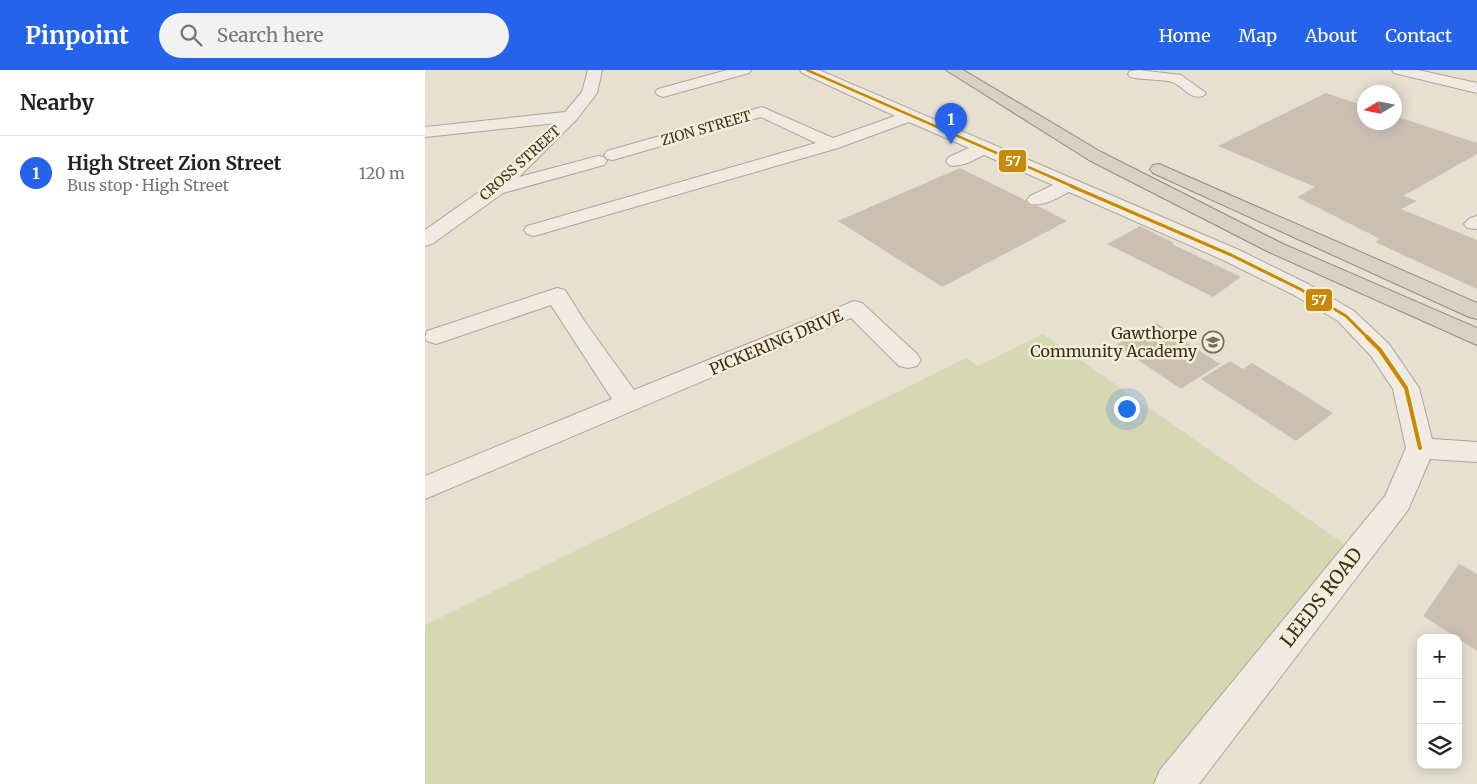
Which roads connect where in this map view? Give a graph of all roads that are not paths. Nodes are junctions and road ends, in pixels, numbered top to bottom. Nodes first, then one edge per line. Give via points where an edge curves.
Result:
1 (597, 70) edge
2 (744, 70) edge
3 (807, 70) edge
4 (953, 70) edge
5 (983, 70) edge
6 (1399, 70) edge
7 (1135, 74) dead end
8 (1179, 74) edge
9 (1477, 88) edge
10 (663, 92) dead end
11 (1198, 93) dead end
12 (571, 116) junction
13 (909, 116) junction
14 (425, 132) edge
15 (832, 144) junction
16 (984, 148) junction
17 (955, 161) dead end
18 (1069, 185) junction
19 (496, 189) junction
20 (1037, 200) dead end
21 (534, 230) dead end
22 (425, 240) edge
23 (1477, 312) edge
24 (436, 336) dead end
25 (1477, 337) edge
26 (908, 360) dead end
27 (629, 404) junction
28 (1420, 448) junction
29 (1477, 452) edge
30 (425, 488) edge
31 (1174, 784) edge

1 - 12 street, CROSS STREET via 593,82 596,92
2 - 10 street
3 - 13 street
4 - 25 highway via 1095,156 1276,248
5 - 23 highway via 1128,155
6 - 9 street
7 - 8 street
8 - 11 street
12 - 14 street
12 - 19 street, CROSS STREET
13 - 15 street
13 - 16 street
15 - 19 street, ZION STREET via 762,112
15 - 21 street
16 - 17 street
16 - 18 street
18 - 20 street
18 - 28 street via 1239,259 1300,288 1346,316 1380,350 1406,388
19 - 22 street, CROSS STREET
24 - 27 street via 557,295
26 - 27 street, PICKERING DRIVE via 854,308
27 - 30 street, PICKERING DRIVE
28 - 29 street
28 - 31 street, LEEDS ROAD via 1397,502

